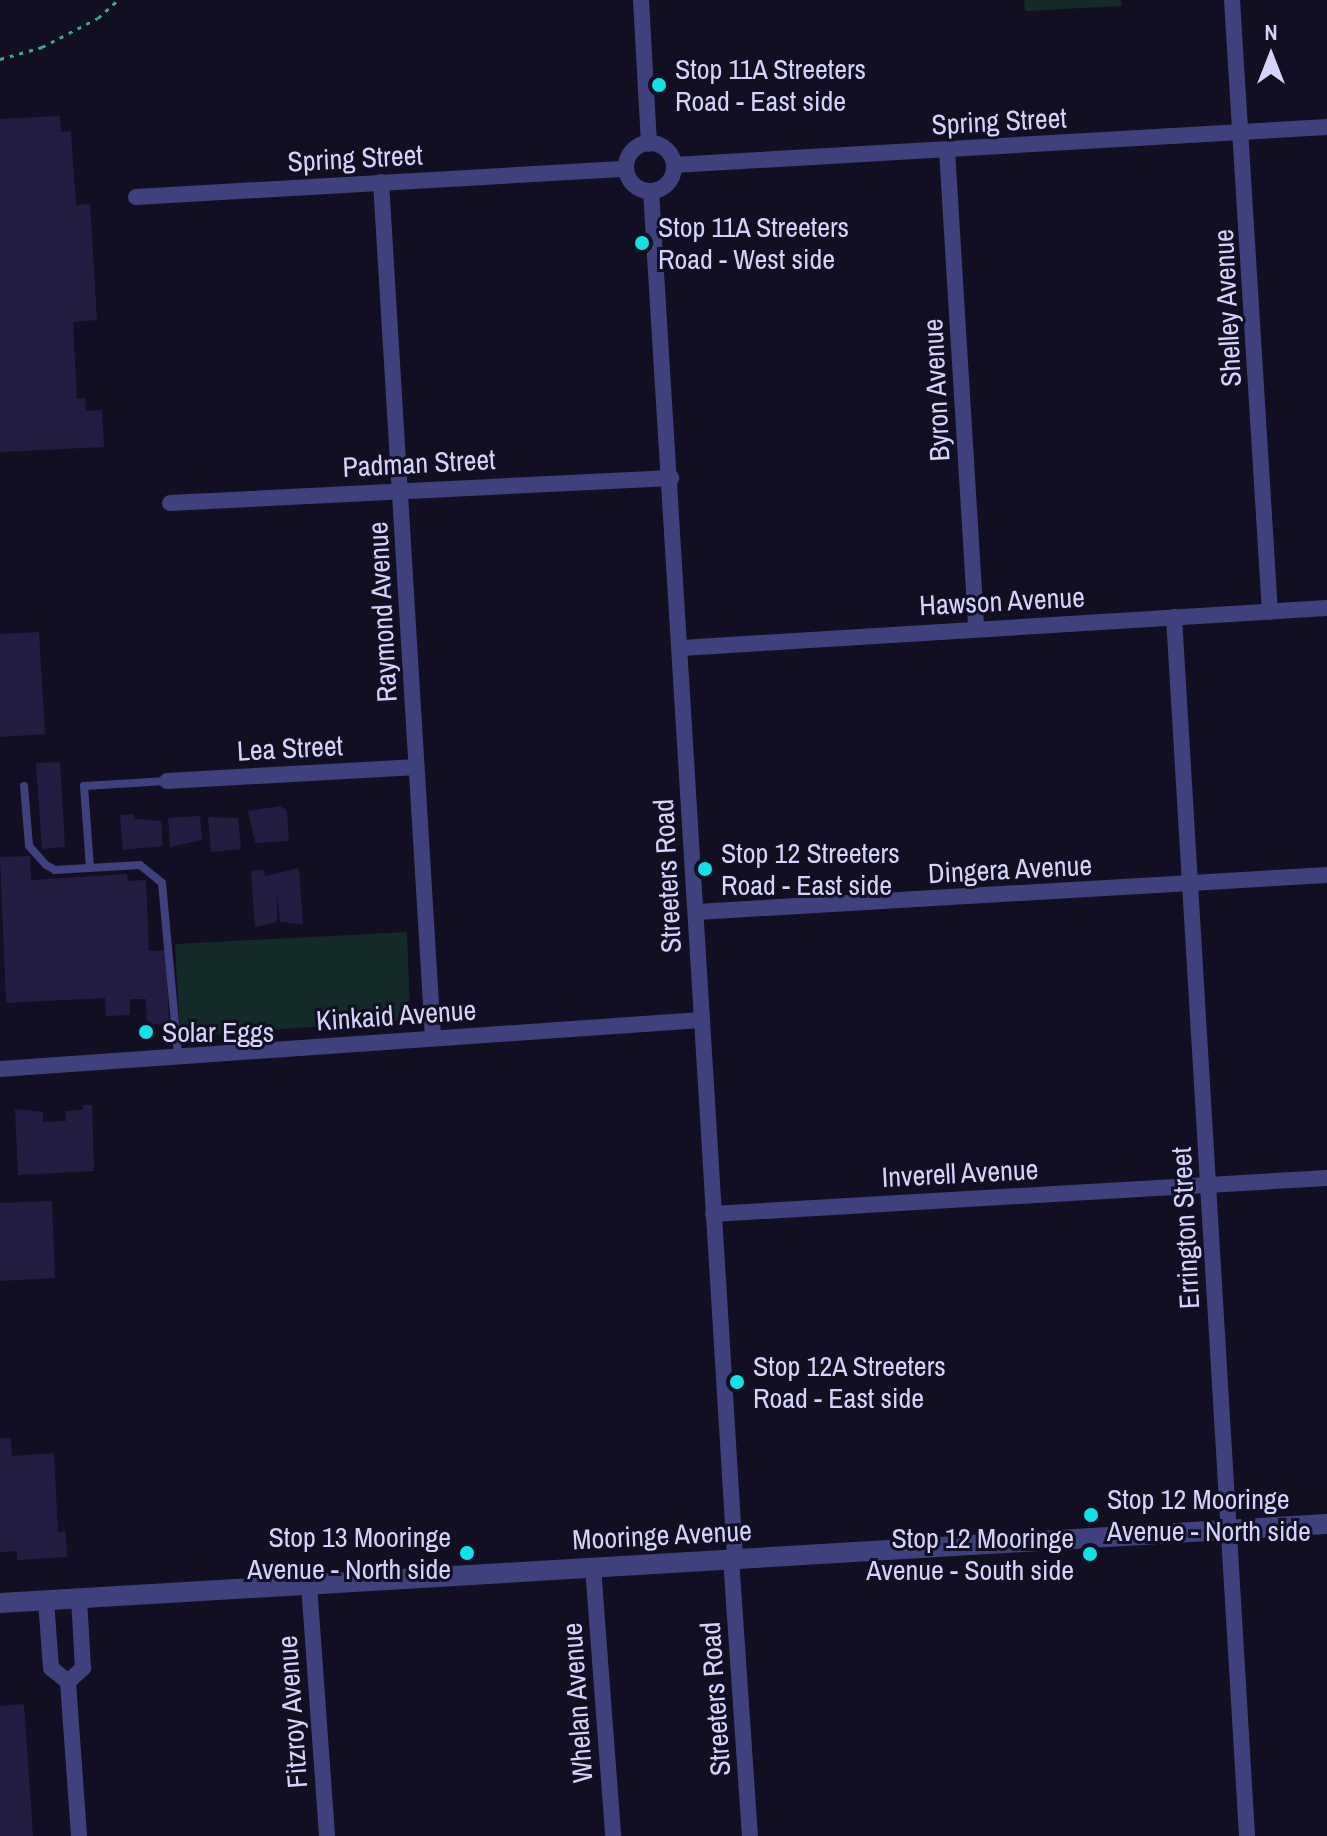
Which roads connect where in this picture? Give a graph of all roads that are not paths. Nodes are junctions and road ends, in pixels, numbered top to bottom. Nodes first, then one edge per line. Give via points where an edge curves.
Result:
1 (641, 0) edge
2 (1232, 0) edge
3 (1327, 127) edge
4 (1242, 133) junction
5 (649, 144) junction
6 (947, 150) junction
7 (674, 165) junction
8 (626, 169) junction
9 (381, 182) junction
10 (651, 191) junction
11 (136, 197) dead end
12 (671, 478) junction
13 (401, 489) junction
14 (170, 503) dead end
15 (1327, 608) edge
16 (1270, 612) junction
17 (1174, 617) junction
18 (976, 627) junction
19 (681, 648) junction
20 (417, 767) junction
21 (167, 781) joint
22 (24, 786) dead end
23 (90, 868) junction
24 (1327, 875) edge
25 (1190, 885) junction
26 (696, 912) junction
27 (701, 1020) junction
28 (433, 1038) junction
29 (178, 1057) junction
30 (0, 1069) edge
31 (1327, 1178) edge
32 (1209, 1185) junction
33 (713, 1214) junction
34 (1327, 1524) edge
35 (1229, 1530) junction
36 (733, 1558) junction
37 (593, 1567) junction
38 (309, 1584) junction
39 (79, 1598) junction
40 (46, 1600) junction
41 (0, 1603) edge
42 (68, 1682) junction
43 (79, 1836) edge
44 (327, 1836) edge
45 (613, 1836) edge
46 (750, 1836) edge
47 (1247, 1836) edge

1 - 5 street
2 - 4 street, Shelley Avenue
3 - 4 street, Spring Street
4 - 6 street, Spring Street
4 - 16 street, Shelley Avenue
5 - 7 street via 664,148
5 - 8 street via 634,150
6 - 7 street, Spring Street
6 - 18 street, Byron Avenue
7 - 10 street via 671,180
8 - 9 street, Spring Street
8 - 10 street via 635,186
9 - 11 street, Spring Street
9 - 13 street, Raymond Avenue
10 - 12 street, Streeters Road
12 - 13 street, Padman Street
12 - 19 street, Streeters Road
13 - 14 street, Padman Street
13 - 20 street, Raymond Avenue
15 - 16 street, Hawson Avenue
16 - 17 street, Hawson Avenue
17 - 18 street, Hawson Avenue
17 - 25 street, Errington Street
18 - 19 street, Hawson Avenue
19 - 26 street, Streeters Road
20 - 21 street, Lea Street
20 - 28 street, Raymond Avenue
21 - 23 lane via 84,786
22 - 23 lane via 29,846 38,858 55,870
23 - 29 lane via 140,865 162,883
24 - 25 street, Dingera Avenue
25 - 26 street, Dingera Avenue
25 - 32 street, Errington Street
26 - 27 street, Streeters Road
27 - 28 street, Kinkaid Avenue
27 - 33 street, Streeters Road
28 - 29 street, Kinkaid Avenue
29 - 30 street, Kinkaid Avenue
31 - 32 street, Inverell Avenue
32 - 33 street, Inverell Avenue
32 - 35 street, Errington Street
33 - 36 street, Streeters Road
34 - 35 street, Mooringe Avenue
35 - 36 street, Mooringe Avenue
35 - 47 street, Errington Street
36 - 37 street, Mooringe Avenue
36 - 46 street, Streeters Road
37 - 38 street, Mooringe Avenue
37 - 45 street, Whelan Avenue
38 - 39 street, Mooringe Avenue
38 - 44 street, Fitzroy Avenue
39 - 40 street, Mooringe Avenue
39 - 42 street via 83,1668
40 - 41 street, Mooringe Avenue
40 - 42 street via 51,1668
42 - 43 street

